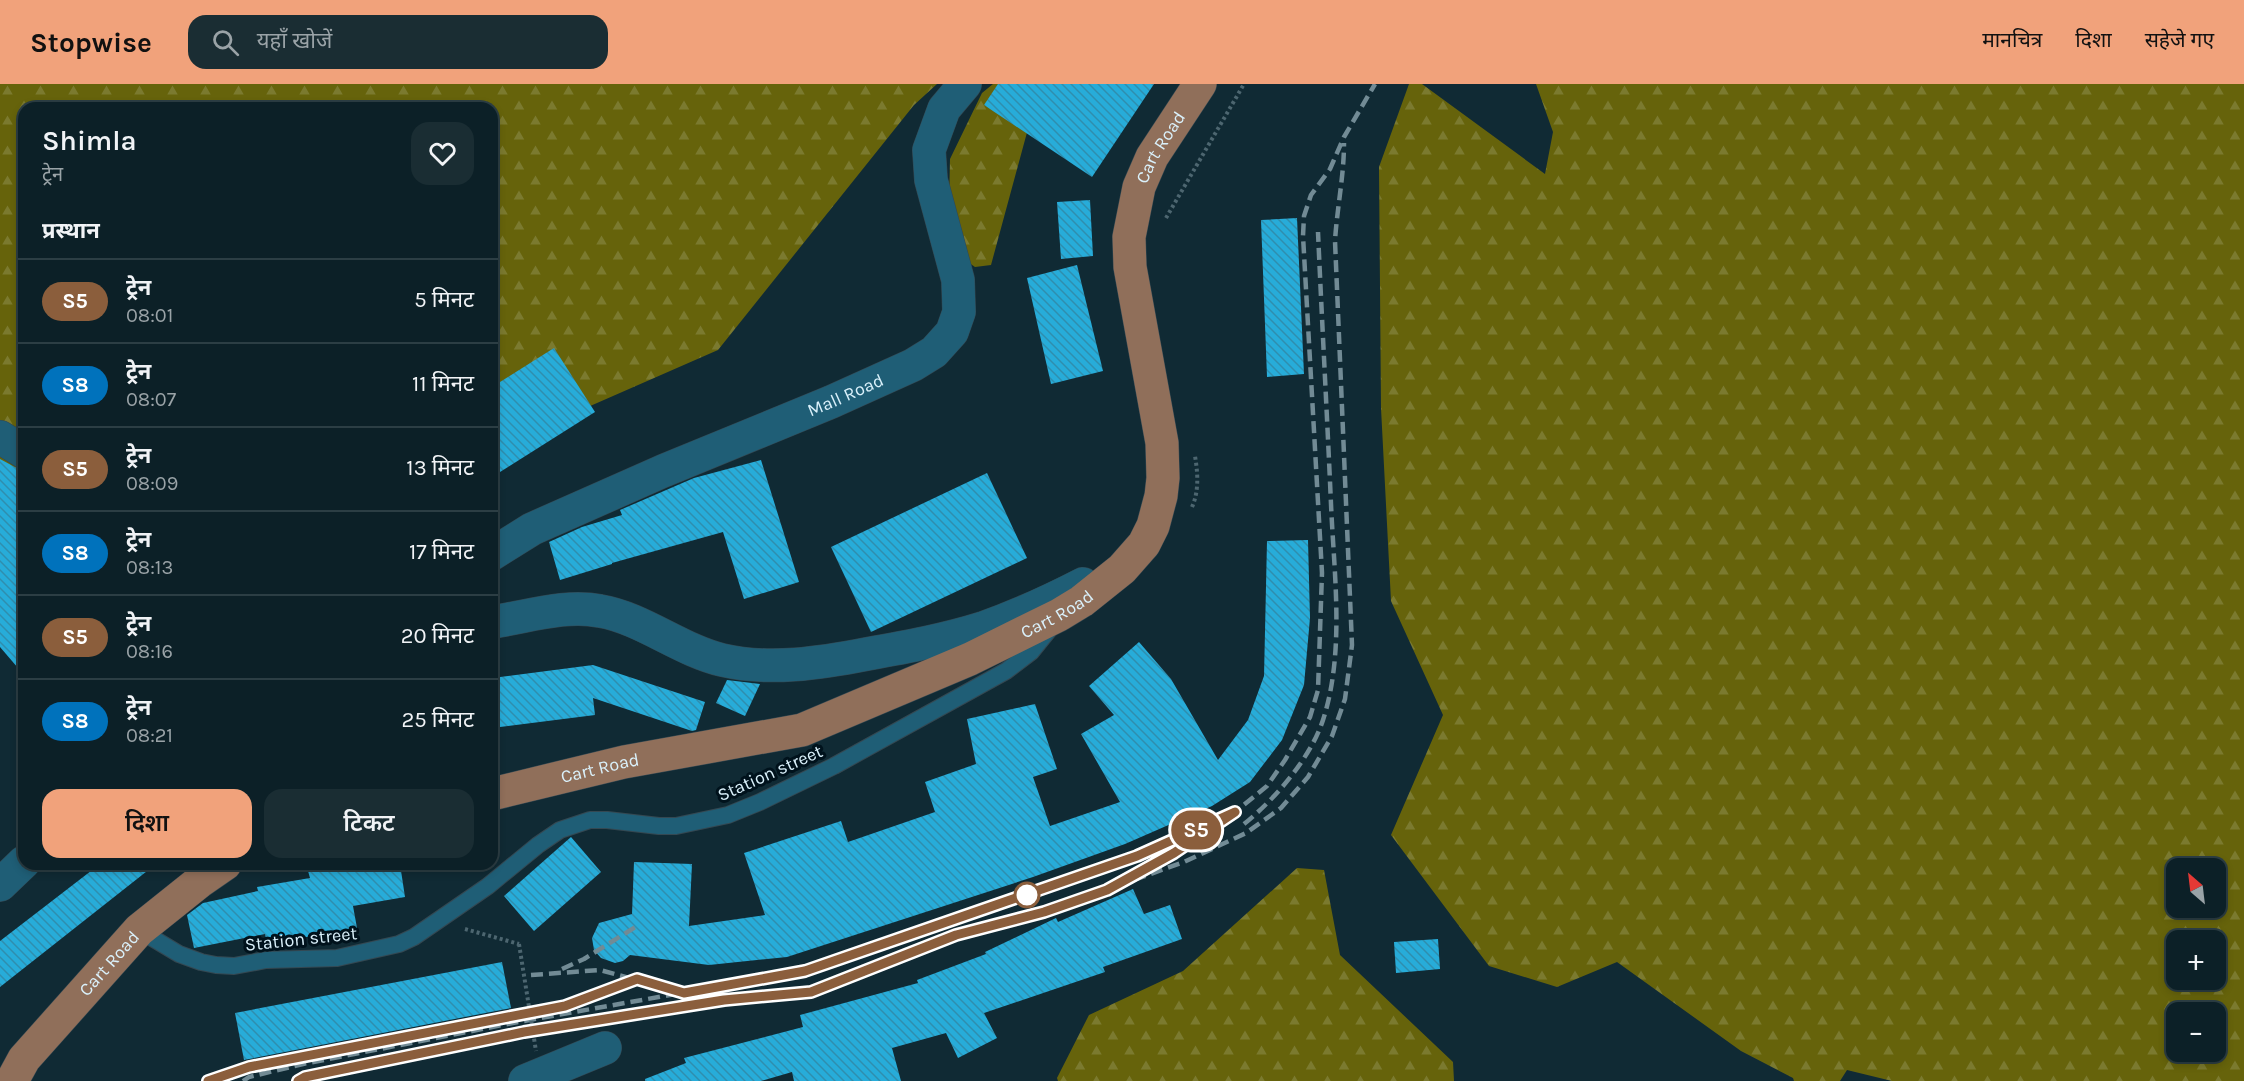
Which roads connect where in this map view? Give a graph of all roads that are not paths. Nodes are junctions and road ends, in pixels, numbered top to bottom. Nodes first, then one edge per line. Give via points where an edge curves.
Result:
1 (965, 84) edge
2 (1200, 84) edge
3 (0, 437) edge
4 (18, 448) edge
5 (1144, 544) junction
6 (498, 551) edge
7 (1059, 615) junction
8 (498, 621) edge
9 (498, 793) edge
10 (18, 868) edge
11 (217, 870) edge
12 (0, 885) edge
13 (139, 930) junction
14 (605, 1048) dead end
15 (531, 1066) edge
16 (12, 1081) edge

1 - 6 street, Mall Road via 944,108 929,150 931,180 958,280 958,312 952,332 934,352 831,402 685,461 543,525
2 - 5 main road, Cart Road via 1152,157 1139,187 1130,237 1130,267 1162,443 1161,496
3 - 4 street
5 - 7 main road, Cart Road via 1122,569
5 - 8 street via 1085,583 980,629 825,661 747,664 722,660 694,652 623,618 586,609
7 - 9 main road, Cart Road via 970,659 802,730 624,762
7 - 13 lane, Station street via 1031,652 1006,671 834,766 728,815 676,826 590,820 560,830 488,886 399,944 337,958 266,960 234,966 186,957
10 - 12 street
11 - 13 main road, Cart Road
13 - 16 main road, Cart Road via 24,1059
14 - 15 street

